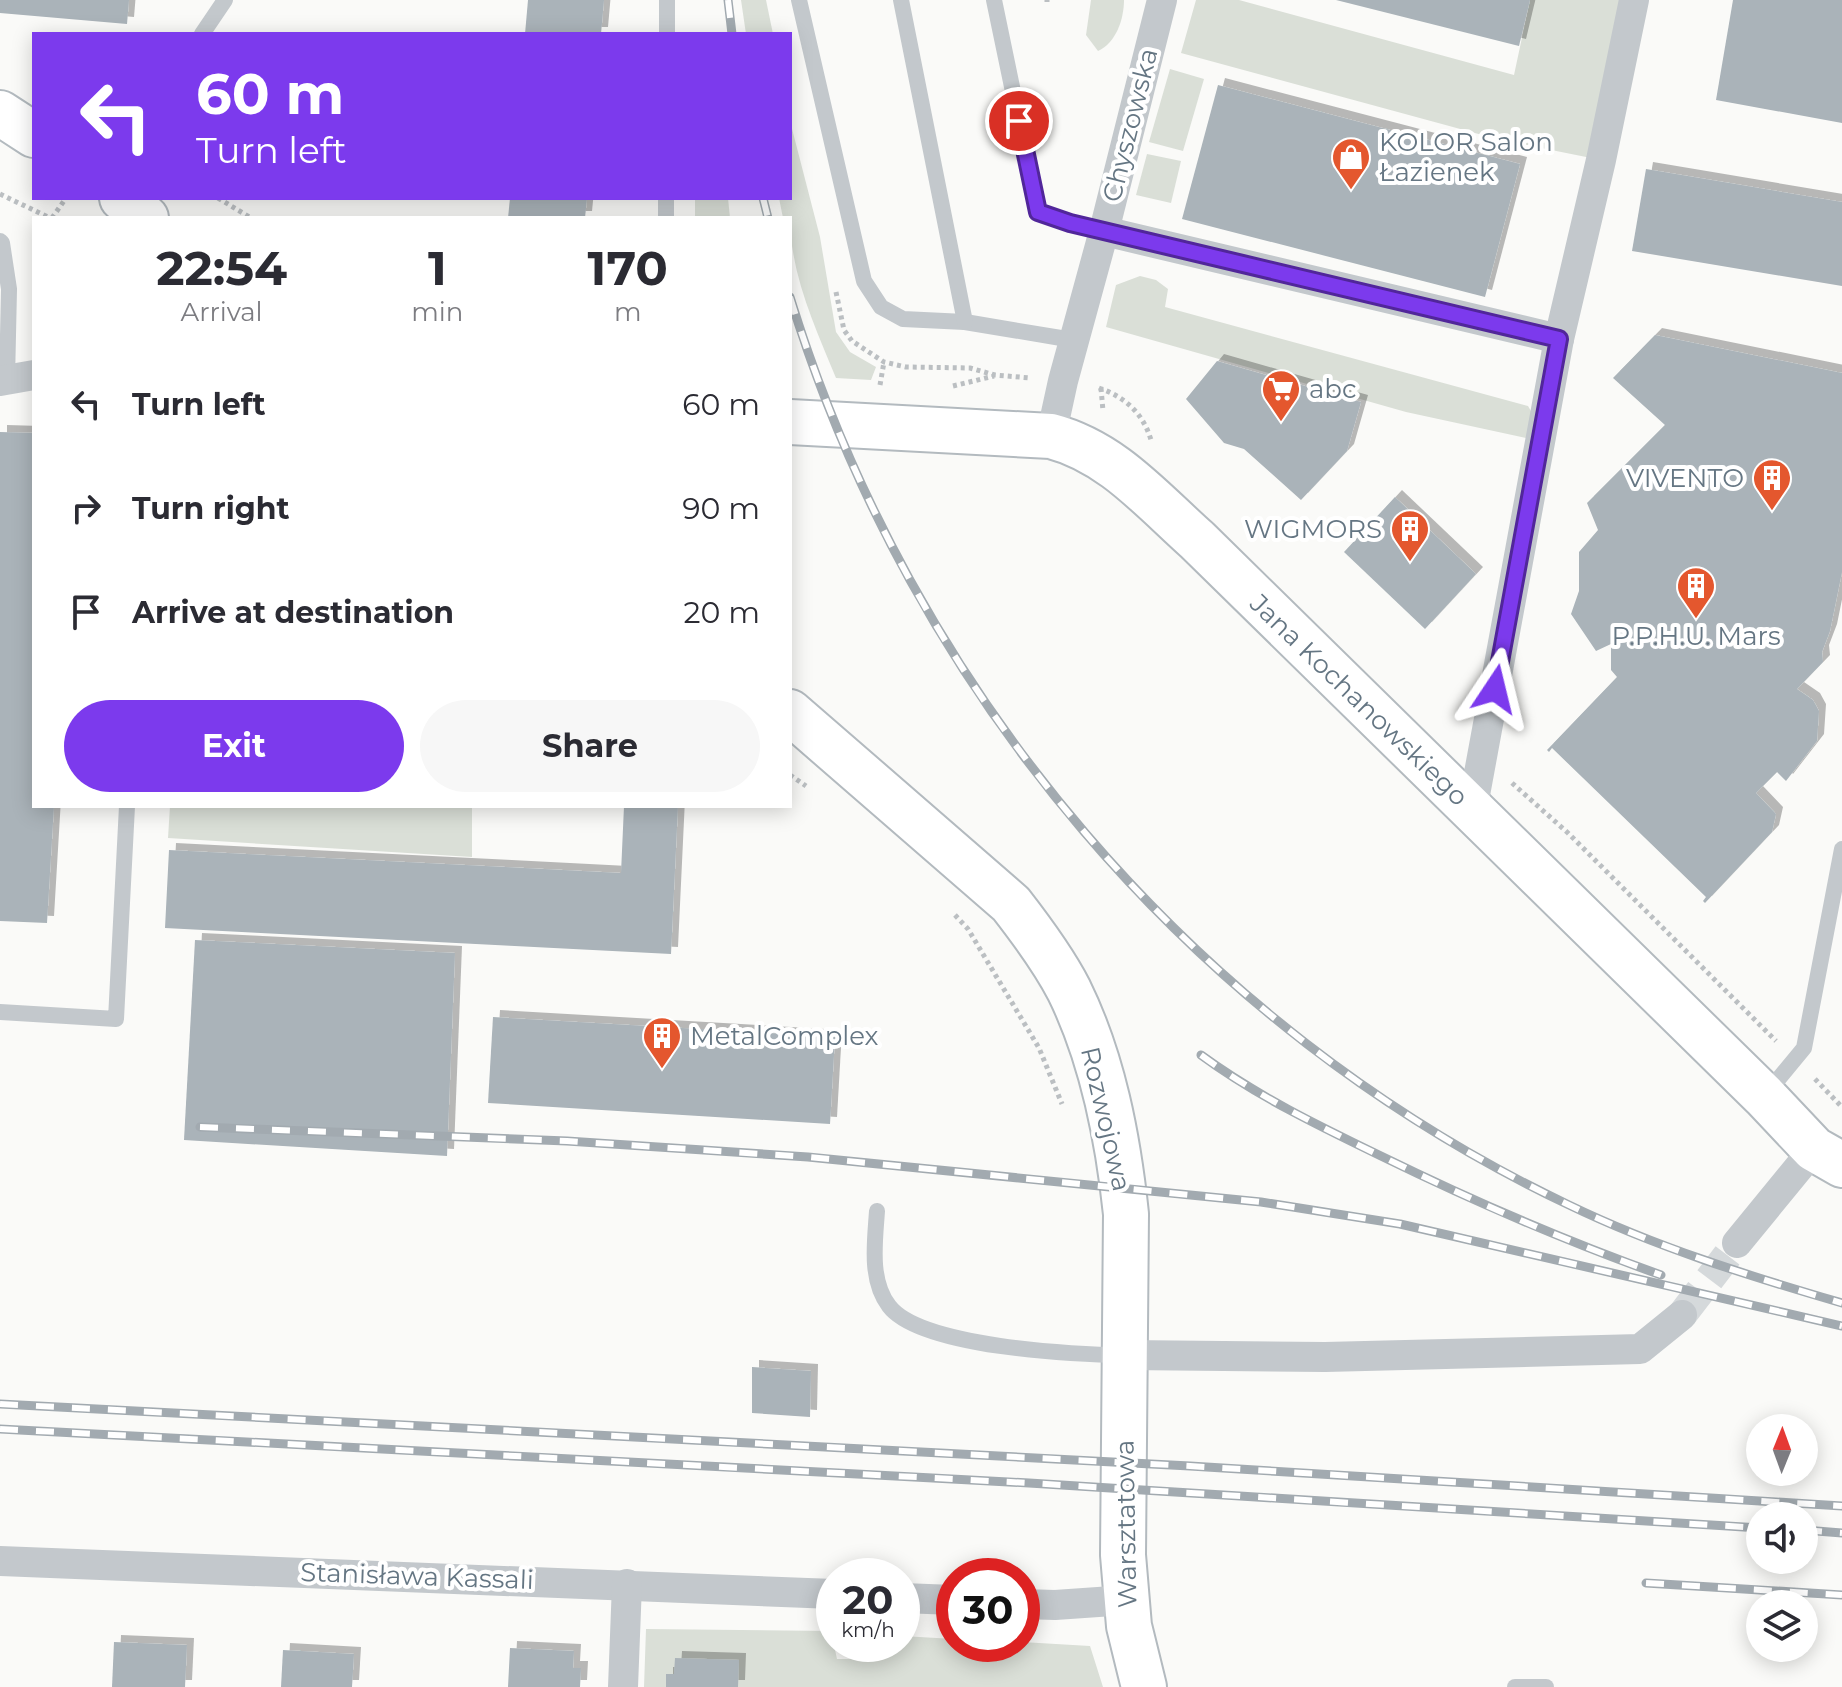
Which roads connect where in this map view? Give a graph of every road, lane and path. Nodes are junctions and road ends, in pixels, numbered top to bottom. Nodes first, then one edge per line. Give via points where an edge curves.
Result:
1 (225, 0) edge
2 (667, 0) edge
3 (799, 0) edge
4 (901, 0) edge
5 (994, 0) edge
6 (1162, 0) edge
7 (1634, 0) edge
8 (203, 32) edge
9 (667, 32) edge
10 (0, 113) edge
11 (32, 134) edge
12 (0, 194) edge
13 (124, 200) edge
14 (221, 200) edge
15 (47, 216) edge
16 (144, 216) edge
17 (248, 216) edge
18 (1104, 231) junction
19 (0, 241) edge
20 (965, 322) junction
21 (1559, 339) junction
22 (1073, 340) junction
23 (884, 362) dead end
24 (14, 379) edge
25 (1101, 388) dead end
26 (878, 393) dead end
27 (792, 422) edge
28 (1051, 436) junction
29 (1153, 446) dead end
30 (792, 714) edge
31 (792, 776) edge
32 (815, 792) dead end
33 (127, 808) edge
34 (1472, 811) junction
35 (1842, 849) edge
36 (947, 908) dead end
37 (0, 1012) edge
38 (1764, 1096) junction
39 (1064, 1108) dead end
40 (1828, 1157) edge
41 (877, 1211) dead end
42 (1737, 1243) tunnel mouth
43 (1682, 1315) tunnel mouth
44 (1126, 1355) junction
45 (1124, 1407) joint
46 (0, 1561) edge
47 (627, 1584) junction
48 (816, 1593) edge
49 (1127, 1600) junction
50 (1040, 1605) edge
51 (623, 1687) edge
52 (1144, 1687) edge
53 (1515, 1687) edge
54 (1548, 1687) edge

1 - 8 lane
2 - 9 lane
3 - 20 lane via 864,281 881,307 903,319
4 - 20 lane
5 - 18 lane via 1038,212
6 - 18 street, Chyszowska
7 - 21 street
10 - 11 street
12 - 15 path
13 - 16 street
14 - 17 path
18 - 21 street
18 - 22 street, Chyszowska
19 - 24 lane via 9,289
20 - 22 lane
21 - 34 street
22 - 28 street, Chyszowska
23 - 26 path
25 - 29 path via 1132,406
27 - 28 street, Jana Kochanowskiego
28 - 34 street, Jana Kochanowskiego via 1110,462 1197,540
30 - 44 street, Rozwojowa via 1011,904 1069,991 1097,1062 1121,1164
31 - 32 path
33 - 37 lane via 116,1019
34 - 38 street, Jana Kochanowskiego
35 - 38 lane via 1804,1048
36 - 39 path via 968,929 1039,1048
38 - 40 street, Jana Kochanowskiego
40 - 42 street
41 - 44 lane via 878,1280 889,1307 907,1319 960,1339 1075,1355
43 - 44 street via 1640,1349 1325,1357
44 - 45 street, Rozwojowa
45 - 49 street, Warsztatowa
46 - 47 street, Stanisława Kassali
47 - 48 street, Stanisława Kassali
47 - 51 street
49 - 50 street
49 - 52 street, Warsztatowa
53 - 54 lane

